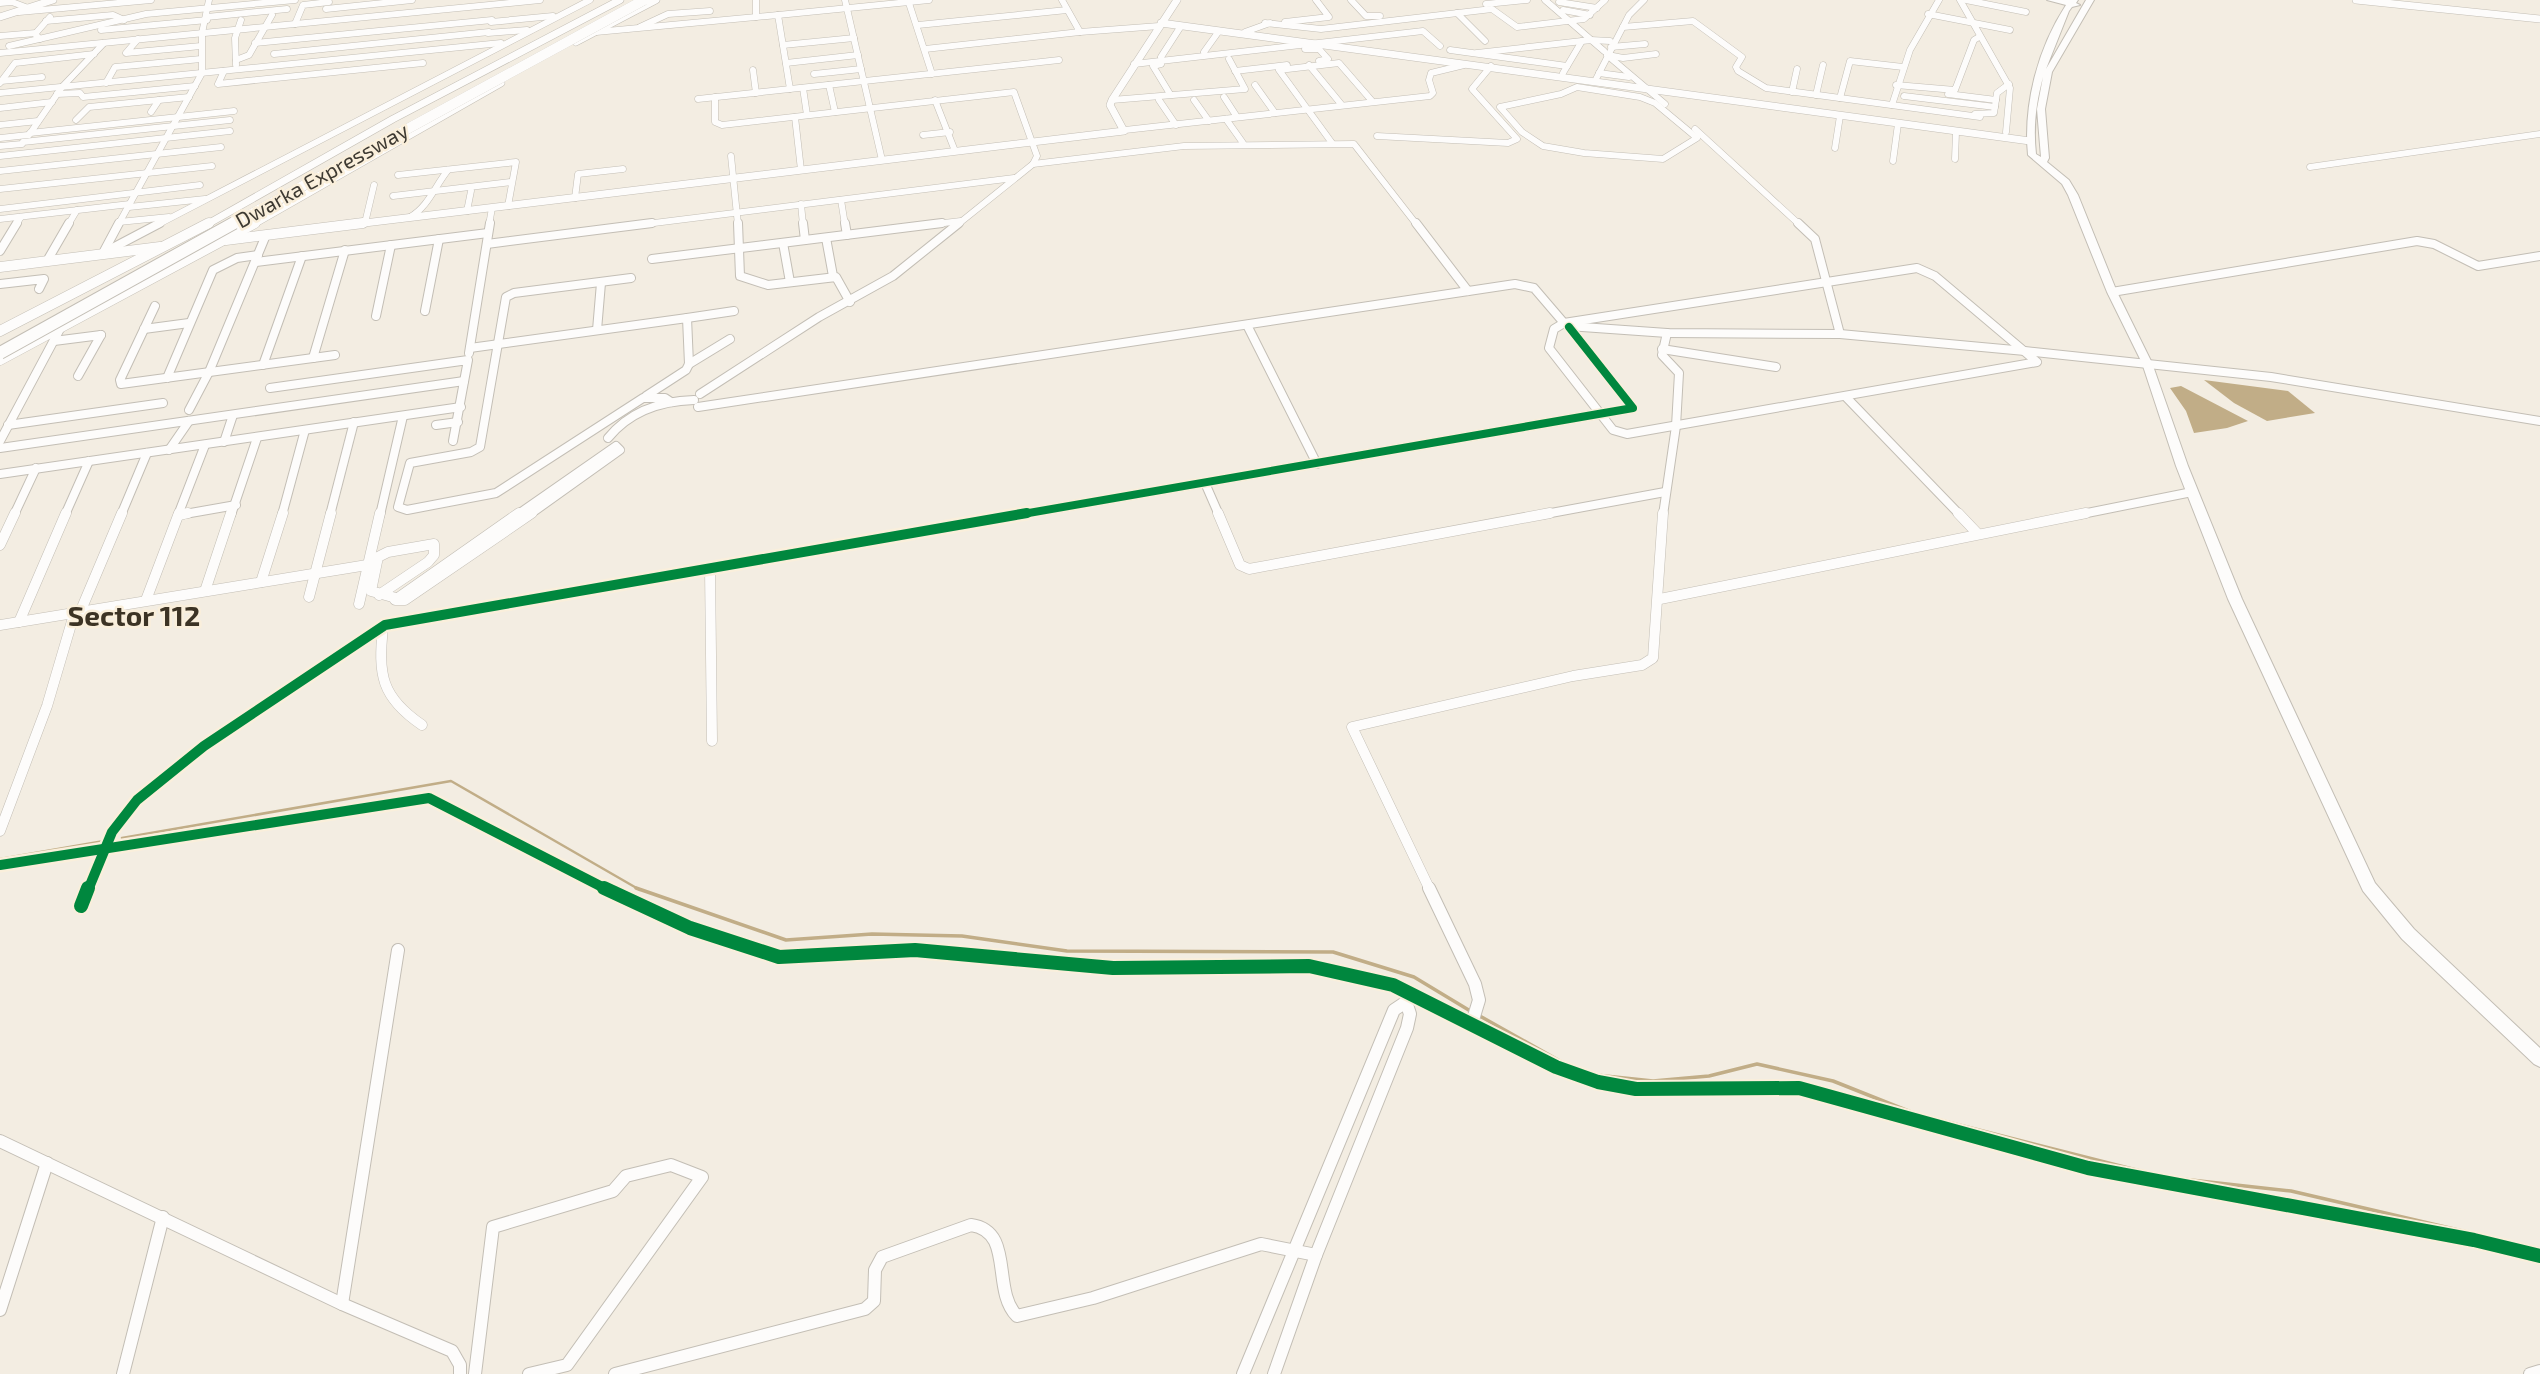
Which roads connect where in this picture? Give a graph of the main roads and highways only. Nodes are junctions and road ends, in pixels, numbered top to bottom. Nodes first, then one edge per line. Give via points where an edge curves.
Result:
1 (631, 0) edge
2 (644, 0) edge
3 (2051, 0) edge
4 (2073, 1) edge
5 (2087, 3) edge
6 (2042, 163) junction
7 (0, 342) edge
8 (3, 353) edge
9 (2540, 1059) edge

1 - 7 highway, Dwarka Expressway
2 - 8 highway, Dwarka Expressway, bridge via 542,52
3 - 4 main road
4 - 5 main road
4 - 6 main road via 2032,94 2032,155
5 - 6 main road via 2048,72 2042,109
6 - 9 main road via 2069,186 2147,363 2235,599 2369,887 2409,934

